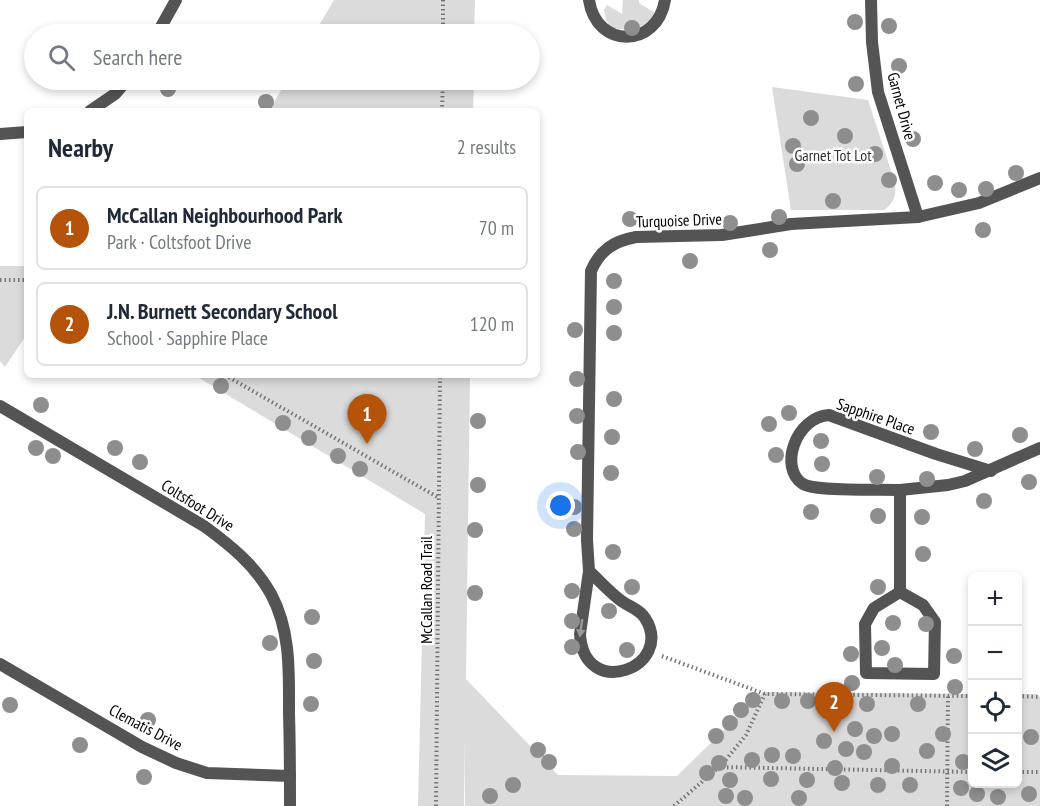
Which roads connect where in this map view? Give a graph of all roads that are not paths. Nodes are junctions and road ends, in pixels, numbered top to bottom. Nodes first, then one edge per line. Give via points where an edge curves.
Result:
1 (176, 0) edge
2 (589, 0) edge
3 (665, 0) edge
4 (872, 0) edge
5 (163, 24) edge
6 (118, 90) edge
7 (94, 108) edge
8 (24, 132) edge
9 (0, 134) edge
10 (1040, 178) edge
11 (918, 217) junction
12 (0, 406) edge
13 (1040, 448) edge
14 (991, 471) junction
15 (900, 490) junction
16 (589, 571) junction
17 (900, 592) junction
18 (0, 664) edge
19 (290, 776) junction
20 (290, 806) edge

1 - 5 street
2 - 3 street via 590,10 601,27 629,37 640,35 658,21
4 - 11 street, Garnet Drive via 878,92
6 - 7 street
8 - 9 street
10 - 11 street, Turquoise Drive via 979,203
11 - 16 street, Turquoise Drive via 792,224 722,235 636,237 606,248 591,271
12 - 19 street, Coltsfoot Drive via 204,526 235,549 255,571 280,612 286,638
13 - 14 street, Sapphire Place
14 - 15 street, Sapphire Place via 948,485
14 - 15 street, Sapphire Place via 829,415 807,423 798,435 792,451 793,467 801,482 808,486
15 - 17 street
16 -> 16 street, Turquoise Drive via 580,644 598,668 618,672 636,665 648,650 650,630 641,612 623,602
17 - 17 street via 874,608 865,624 866,673 934,674 935,622 923,605
18 - 19 street, Clematis Drive via 176,763 207,773
19 - 20 street, Coltsfoot Drive

